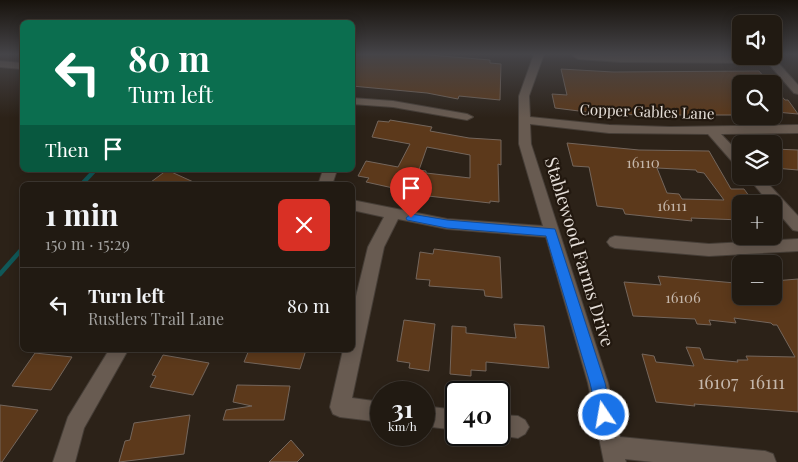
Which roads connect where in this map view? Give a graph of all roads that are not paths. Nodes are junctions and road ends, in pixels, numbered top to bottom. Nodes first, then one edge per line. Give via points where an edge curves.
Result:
1 (531, 76) edge
2 (784, 76) edge
3 (798, 91) edge
4 (355, 103) edge
5 (467, 117) dead end
6 (525, 120) junction
7 (798, 130) edge
8 (712, 131) junction
9 (732, 153) edge
10 (761, 185) edge
11 (355, 206) edge
12 (394, 214) junction
13 (798, 226) edge
14 (551, 232) junction
15 (615, 242) dead end
16 (798, 244) edge
17 (355, 340) edge
18 (118, 352) edge
19 (352, 352) edge
20 (370, 411) edge
21 (613, 454) edge
22 (64, 462) edge
23 (765, 462) edge

1 - 6 street, Stablewood Farms Drive via 524,96
2 - 3 street
4 - 5 street via 393,104
6 - 8 street, Copper Gables Lane via 609,129
6 - 14 street, Stablewood Farms Drive via 525,144
7 - 8 street, Copper Gables Lane
8 - 9 street
10 - 13 street
11 - 12 street
12 - 14 street via 447,224
12 - 17 street via 376,247
14 - 21 street, Stablewood Farms Drive via 598,383
15 - 16 street via 709,250
18 - 22 street via 76,424
19 - 20 street via 340,407
21 - 23 street

